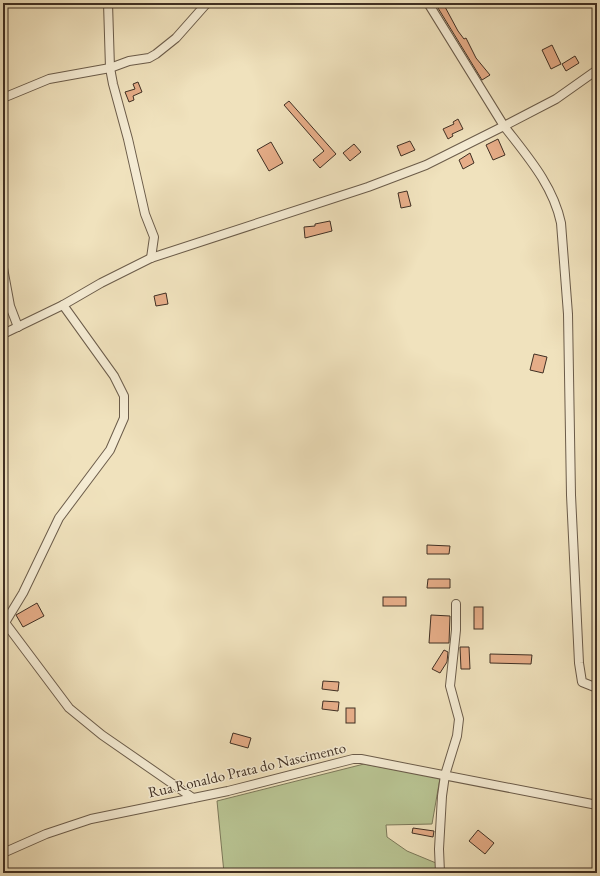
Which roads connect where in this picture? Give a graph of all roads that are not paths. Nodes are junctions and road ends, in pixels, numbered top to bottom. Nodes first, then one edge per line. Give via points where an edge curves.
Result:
1 (108, 3) edge
2 (207, 3) edge
3 (428, 3) edge
4 (110, 68) junction
5 (597, 70) edge
6 (3, 98) edge
7 (504, 126) junction
8 (151, 258) junction
9 (3, 268) edge
10 (63, 305) junction
11 (18, 327) junction
12 (3, 334) edge
13 (456, 604) dead end
14 (4, 623) edge
15 (597, 688) edge
16 (445, 774) junction
17 (193, 798) junction
18 (597, 805) edge
19 (3, 853) edge
20 (440, 873) edge

1 - 4 street
2 - 4 street via 176,38 156,54
3 - 7 street
4 - 6 street via 49,79
4 - 8 street via 140,194 154,237
5 - 7 street via 556,99
7 - 8 street via 426,165 368,187
7 - 15 street via 542,176 558,209 562,229 568,314 571,495 579,663 582,682
8 - 10 street
9 - 11 street via 10,306
10 - 11 street
10 - 14 street via 118,382 124,396 124,418 110,450 59,518 20,599
11 - 12 street
13 - 16 street via 456,630 450,679 459,719
14 - 17 street via 69,708 102,735
16 - 17 street, Rua Ronaldo Prata do Nascimento via 353,759
16 - 18 street, Rua Ronaldo Prata do Nascimento
16 - 20 street via 438,849
17 - 19 street, Rua Ronaldo Prata do Nascimento via 91,819 46,834

